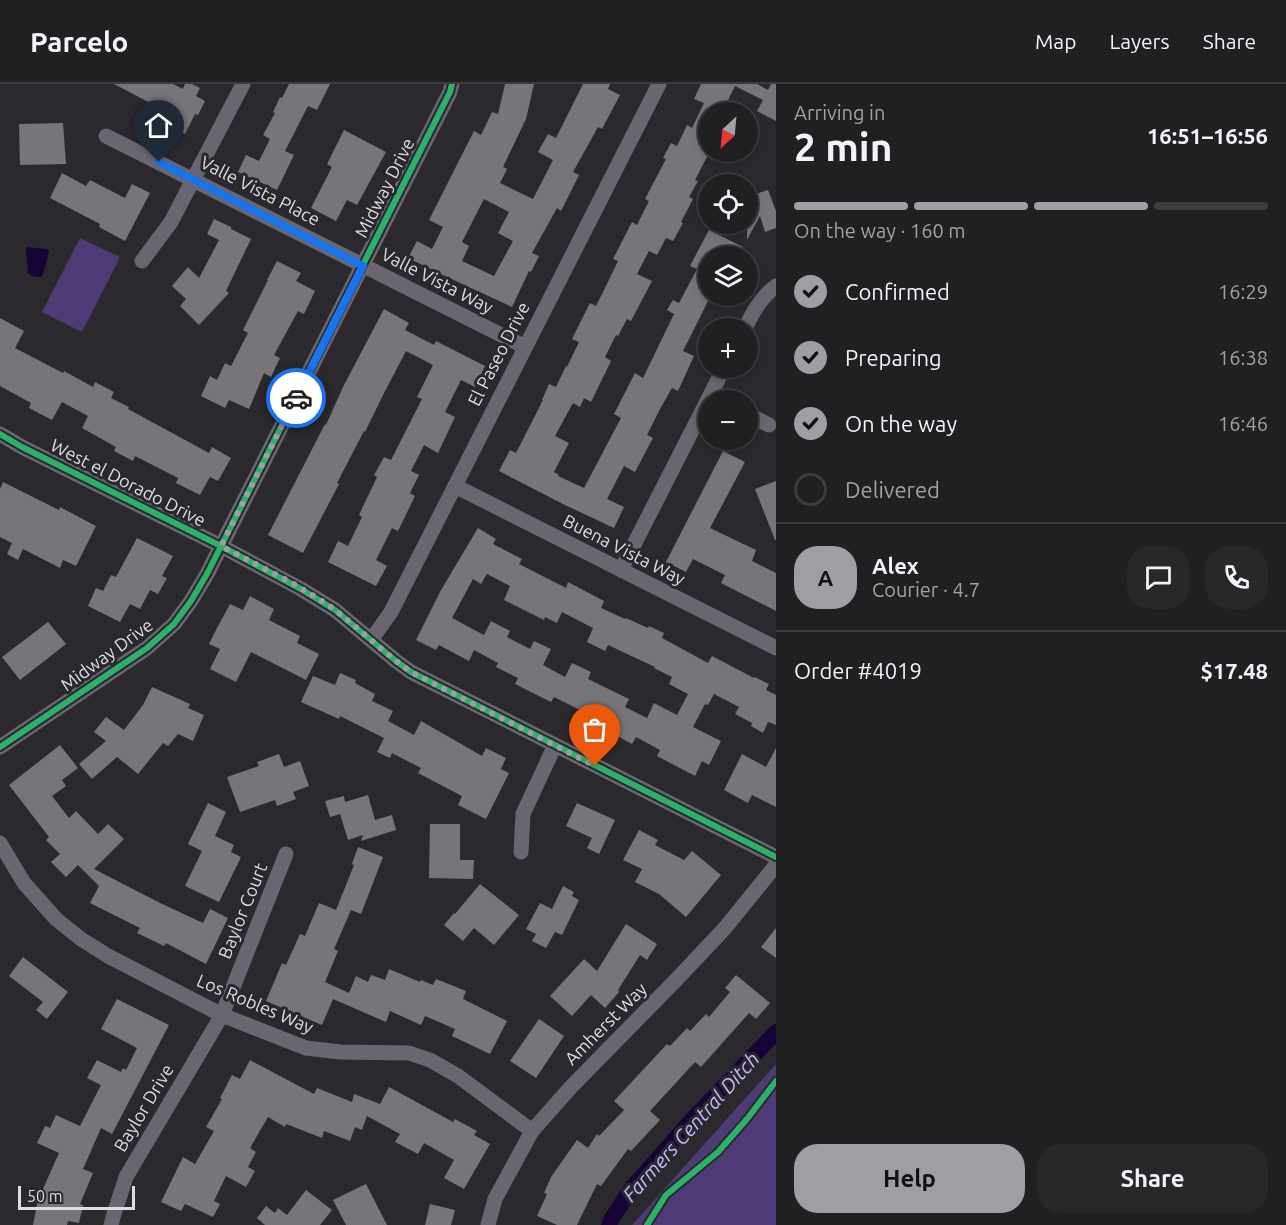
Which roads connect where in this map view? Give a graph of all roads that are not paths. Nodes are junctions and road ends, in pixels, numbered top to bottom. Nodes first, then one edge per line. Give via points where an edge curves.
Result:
1 (243, 84) edge
2 (452, 84) edge
3 (659, 84) edge
4 (106, 136) dead end
5 (194, 179) junction
6 (142, 261) dead end
7 (363, 266) junction
8 (776, 286) edge
9 (750, 318) edge
10 (525, 347) junction
11 (758, 420) edge
12 (769, 425) dead end
13 (698, 431) edge
14 (0, 434) edge
15 (455, 486) junction
16 (221, 546) junction
17 (621, 570) junction
18 (371, 640) junction
19 (776, 648) edge
20 (555, 746) junction
21 (0, 747) edge
22 (0, 843) edge
23 (521, 852) dead end
24 (286, 854) dead end
25 (776, 856) edge
26 (776, 865) edge
27 (222, 1015) junction
28 (532, 1131) junction
29 (111, 1225) edge
30 (488, 1225) edge

1 - 5 street
2 - 7 street, Midway Drive
3 - 10 street, El Paseo Drive
4 - 5 street, Valle Vista Place
5 - 6 street via 171,222
5 - 7 street, Valle Vista Place
7 - 10 street, Valle Vista Way
7 - 16 street, Midway Drive
8 - 9 street
10 - 15 street, El Paseo Drive
11 - 12 street
13 - 17 street
14 - 16 street, West el Dorado Drive
15 - 17 street, Buena Vista Way
15 - 18 street, El Paseo Drive via 391,612
16 - 18 street, West el Dorado Drive via 335,610
16 - 21 street, Midway Drive via 192,601 174,624 147,648
17 - 19 street, Buena Vista Way
18 - 20 street, West el Dorado Drive via 411,672
20 - 23 street via 523,814
20 - 25 street, West el Dorado Drive
22 - 27 street, Los Robles Way via 24,883 56,919 81,939
24 - 27 street, Baylor Court
26 - 28 street, Amherst Way via 725,928
27 - 28 street, Los Robles Way via 306,1048 409,1053 429,1060 458,1076
27 - 29 street, Baylor Drive via 126,1177
28 - 30 street, Amherst Way via 495,1200

